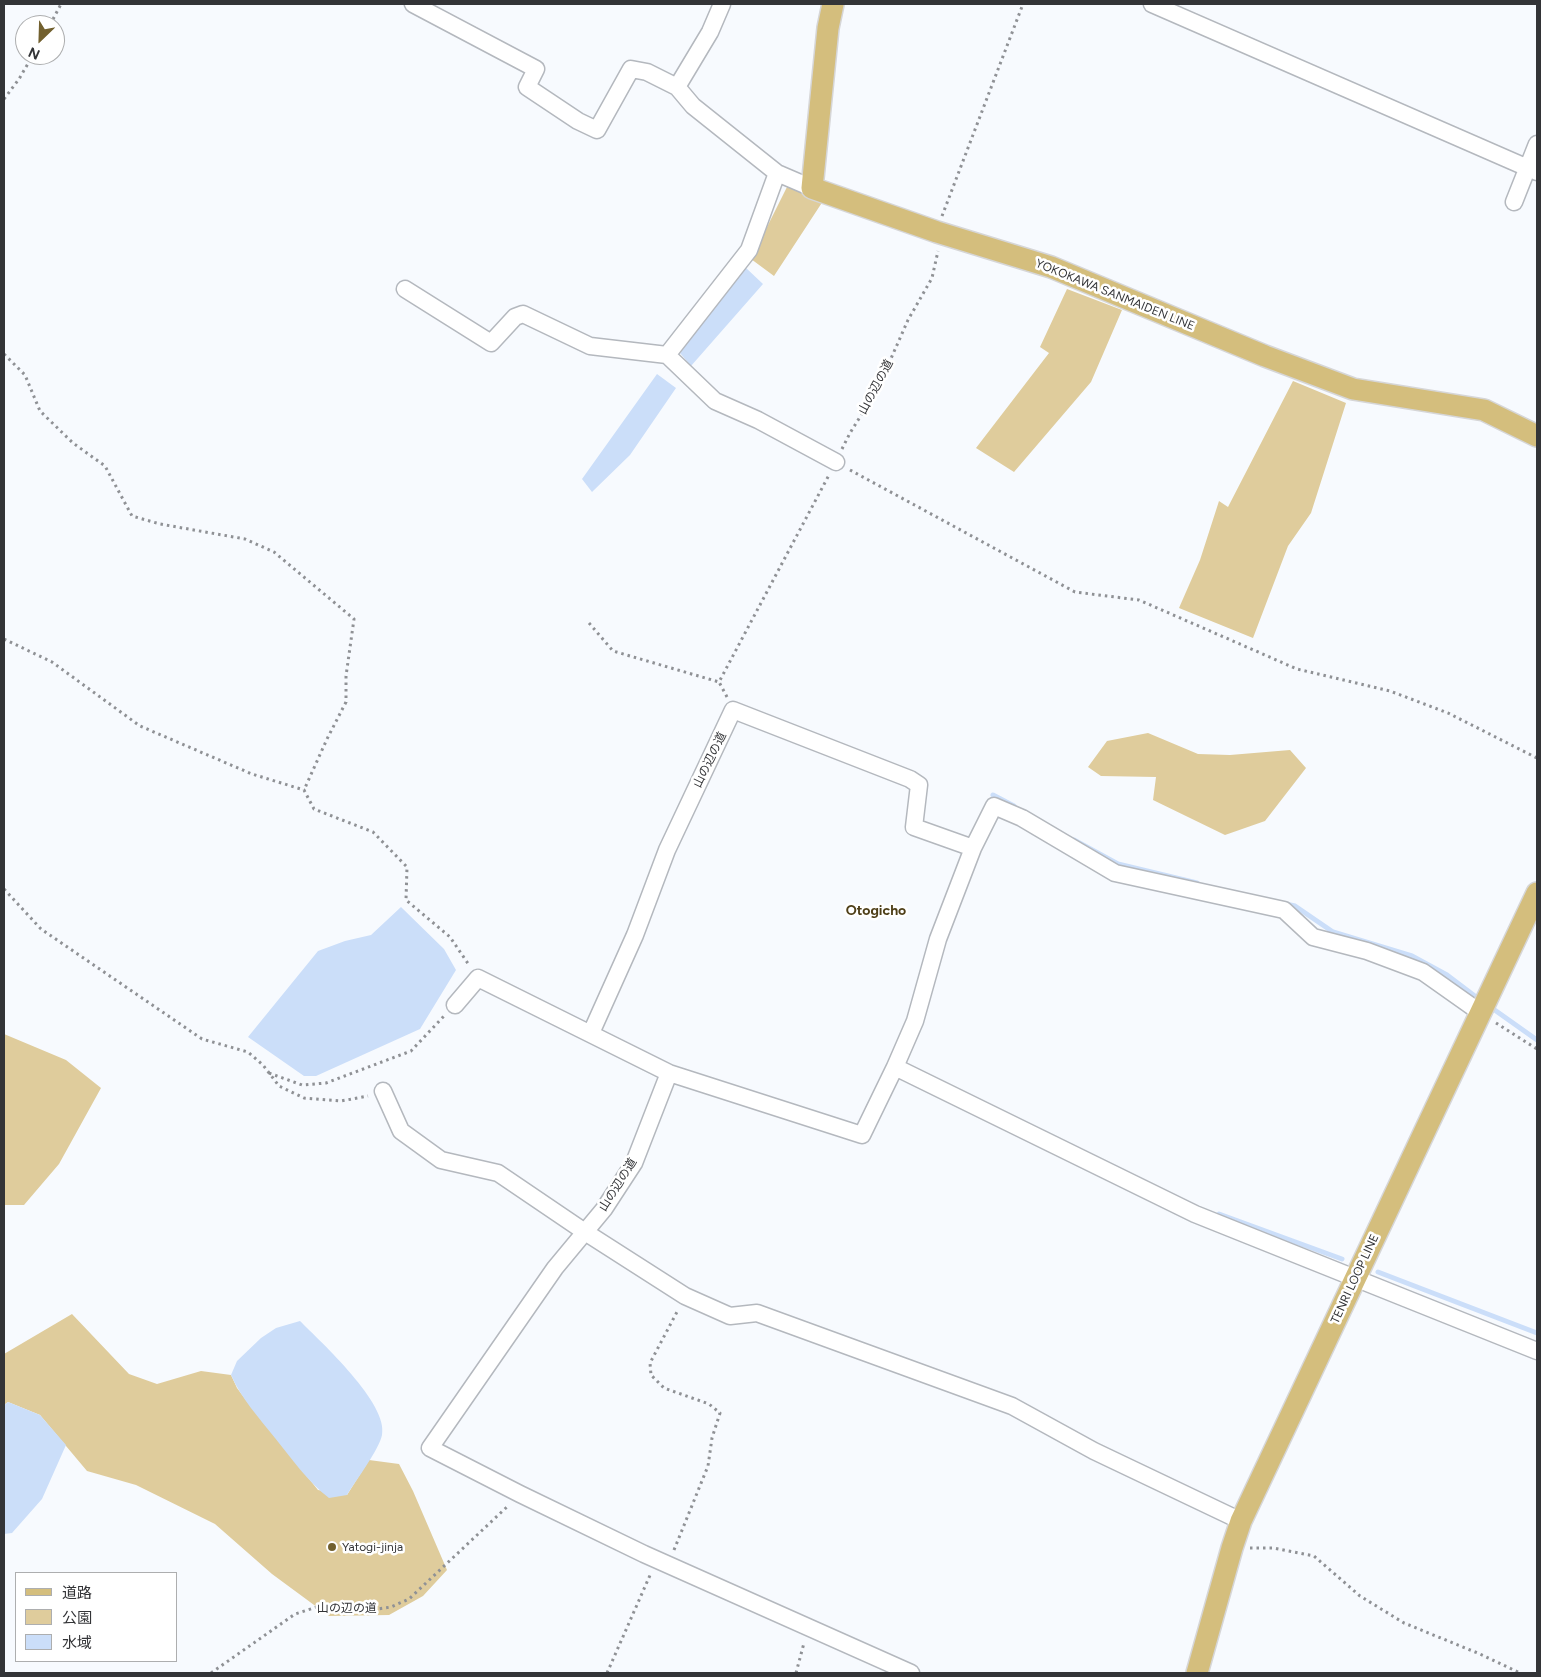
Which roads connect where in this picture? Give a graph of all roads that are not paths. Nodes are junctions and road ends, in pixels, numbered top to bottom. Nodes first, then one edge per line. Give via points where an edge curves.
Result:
1 (413, 4) edge
2 (446, 4) edge
3 (722, 4) edge
4 (833, 4) edge
5 (1152, 4) edge
6 (431, 13) junction
7 (677, 87) junction
8 (1537, 144) edge
9 (1532, 170) edge
10 (777, 173) junction
11 (812, 188) junction
12 (1514, 202) dead end
13 (406, 290) dead end
14 (667, 355) junction
15 (1537, 436) edge
16 (836, 462) road end
17 (973, 848) junction
18 (1537, 893) edge
19 (455, 1005) road end
20 (1481, 1013) junction
21 (591, 1033) junction
22 (895, 1067) junction
23 (669, 1072) junction
24 (383, 1091) road end
25 (585, 1232) junction
26 (1356, 1278) junction
27 (1537, 1351) edge
28 (1241, 1520) junction
29 (911, 1673) edge
30 (1197, 1673) edge

1 - 6 street
2 - 6 street via 442,11
3 - 7 street via 710,32
4 - 11 main road
5 - 9 street
6 - 7 street via 536,68 527,87 597,130 631,69 647,72
7 - 10 street via 693,106
8 - 9 street
9 - 12 street
10 - 11 street
10 - 14 street via 749,250
11 - 15 main road, YOKOKAWA SANMAIDEN LINE via 937,232 1051,267 1353,389 1484,410
13 - 14 street via 491,343 515,317 522,314 590,346
14 - 16 street via 715,401
17 - 20 street via 994,806 1022,818 1115,873 1284,910 1312,937 1367,951 1422,972
17 - 21 street, 山の辺の道 via 914,827 919,785 910,779 733,710 667,850 635,935
17 - 22 street via 938,938 915,1021
18 - 20 main road, TENRI LOOP LINE
19 - 21 street via 478,978
20 - 26 main road, TENRI LOOP LINE
21 - 23 street
22 - 23 street via 862,1134
22 - 26 street via 1195,1214
23 - 25 street, 山の辺の道 via 634,1163
24 - 25 street via 401,1131 441,1160 498,1174
25 - 28 street via 686,1296 730,1316 757,1313 1012,1406 1094,1451
25 - 29 street, 山の辺の道 via 555,1268 430,1448 663,1562
26 - 27 street
26 - 28 main road, TENRI LOOP LINE
28 - 30 main road, TENRI LOOP LINE

